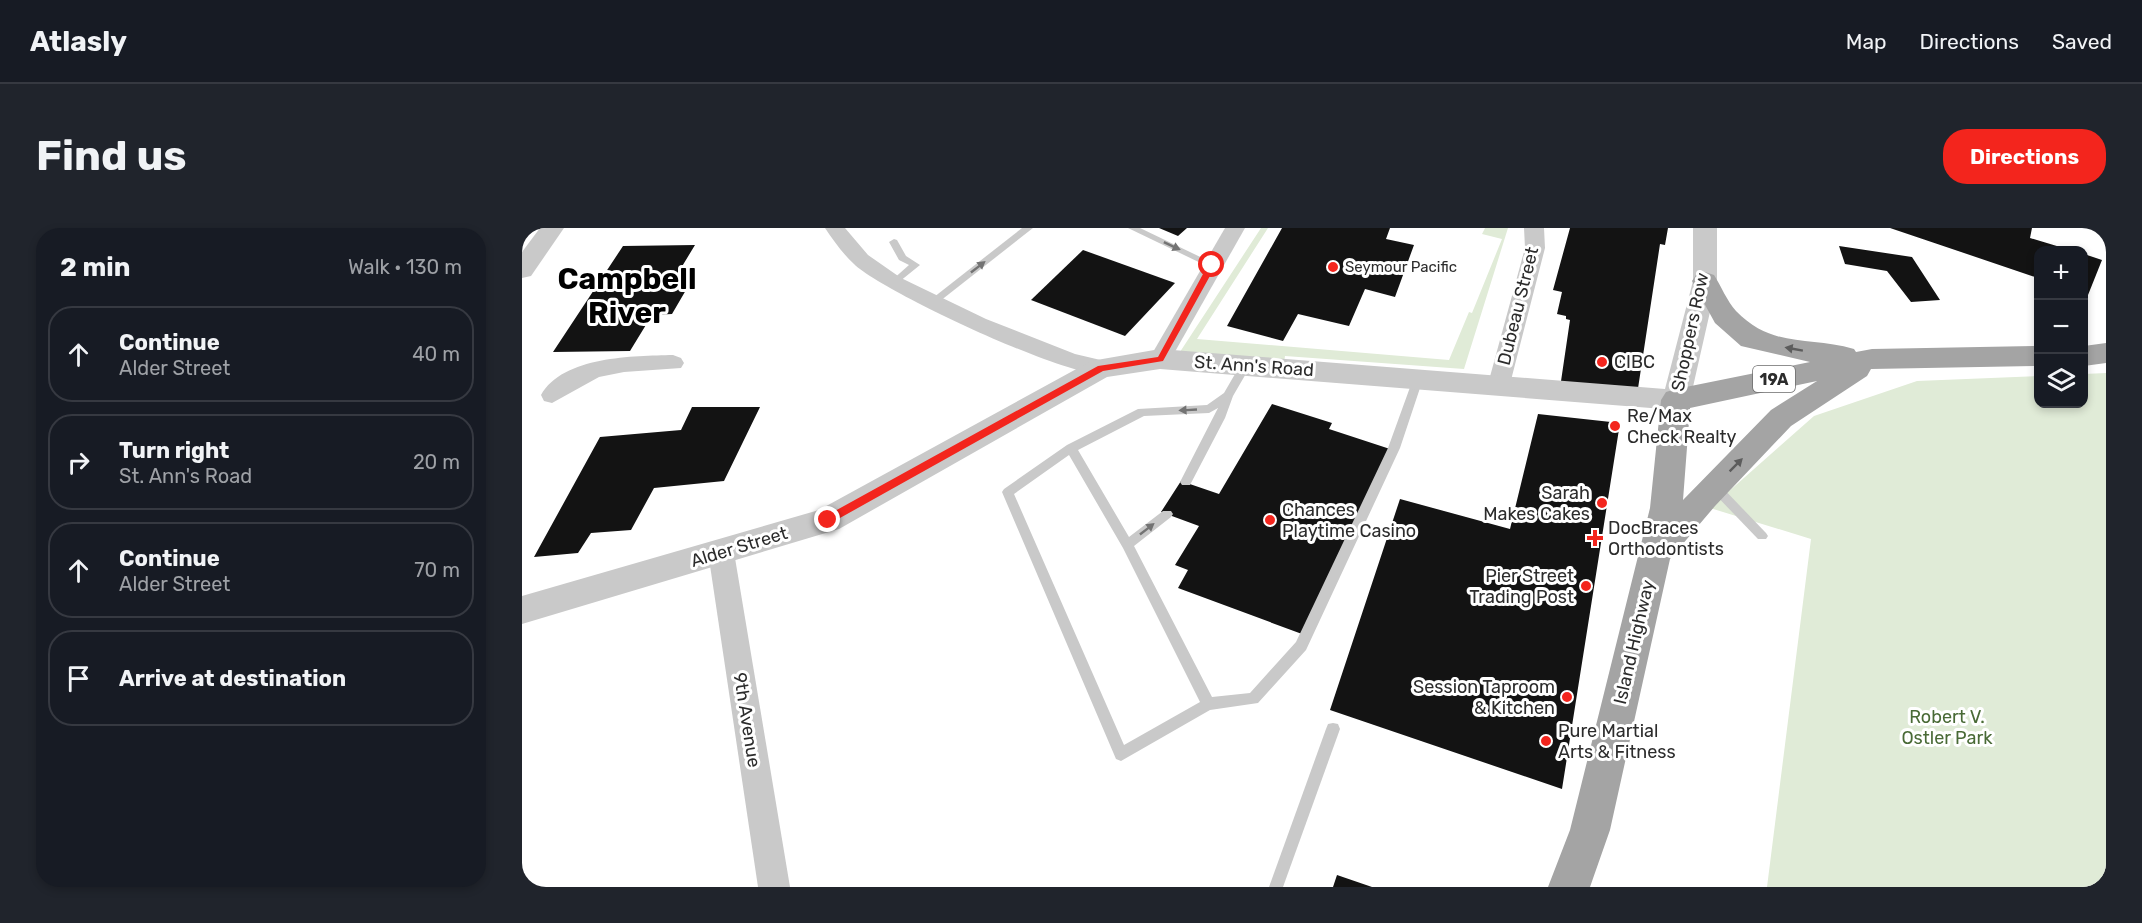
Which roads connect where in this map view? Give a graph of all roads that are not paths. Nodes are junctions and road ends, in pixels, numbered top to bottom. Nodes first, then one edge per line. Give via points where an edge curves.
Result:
1 (552, 228) edge
2 (835, 228) edge
3 (1028, 228) edge
4 (1133, 228) edge
5 (1235, 228) edge
6 (1534, 228) edge
7 (1705, 228) edge
8 (894, 242) dead end
9 (1212, 265) junction
10 (522, 270) edge
11 (1705, 281) junction
12 (894, 284) junction
13 (932, 303) junction
14 (2106, 352) edge
15 (2088, 355) edge
16 (2034, 356) edge
17 (1160, 359) junction
18 (1872, 359) junction
19 (673, 363) dead end
20 (1246, 365) junction
21 (1101, 368) junction
22 (1418, 379) junction
23 (1499, 384) junction
24 (552, 395) dead end
25 (1228, 396) junction
26 (1676, 400) junction
27 (1071, 448) junction
28 (1186, 482) dead end
29 (1714, 486) junction
30 (1167, 514) dead end
31 (1762, 536) dead end
32 (1127, 545) junction
33 (721, 552) junction
34 (1655, 555) junction
35 (522, 610) edge
36 (1208, 704) junction
37 (1333, 729) dead end
38 (774, 887) edge
39 (1276, 887) edge
40 (1569, 887) edge

1 - 10 street
2 - 12 street, St. Ann's Road via 861,260
13 -> 3 lane
4 -> 9 lane
5 - 9 street
6 - 23 street, Dubeau Street via 1536,248
7 - 11 street, Shoppers Row
8 - 12 lane via 902,258 915,265
9 - 17 street
18 -> 11 main road via 1794,350 1750,339 1725,316
11 - 26 street, Shoppers Row
12 - 13 street, St. Ann's Road
13 - 21 street, St. Ann's Road via 1070,360
14 - 15 main road
16 - 18 main road, 19A
17 - 20 street, St. Ann's Road
17 - 21 street, St. Ann's Road
18 - 26 main road, 19A
29 -> 18 main road via 1781,418
19 - 24 street via 606,366 568,381
20 - 22 street, St. Ann's Road
20 - 25 lane
21 - 33 street, Alder Street via 828,520
22 - 23 street, St. Ann's Road
22 - 36 lane via 1394,448 1301,646 1253,699
23 - 26 street, St. Ann's Road
25 -> 27 lane via 1209,409 1142,412
25 - 28 lane
26 - 34 main road, Island Highway via 1666,508
27 - 32 lane
27 - 36 lane via 1008,492 1121,754
29 - 31 lane
29 - 34 main road
32 -> 30 lane
32 - 36 lane
33 - 35 street, Alder Street
33 - 38 street, 9th Avenue
34 - 40 main road, Island Highway via 1590,830
37 - 39 lane

